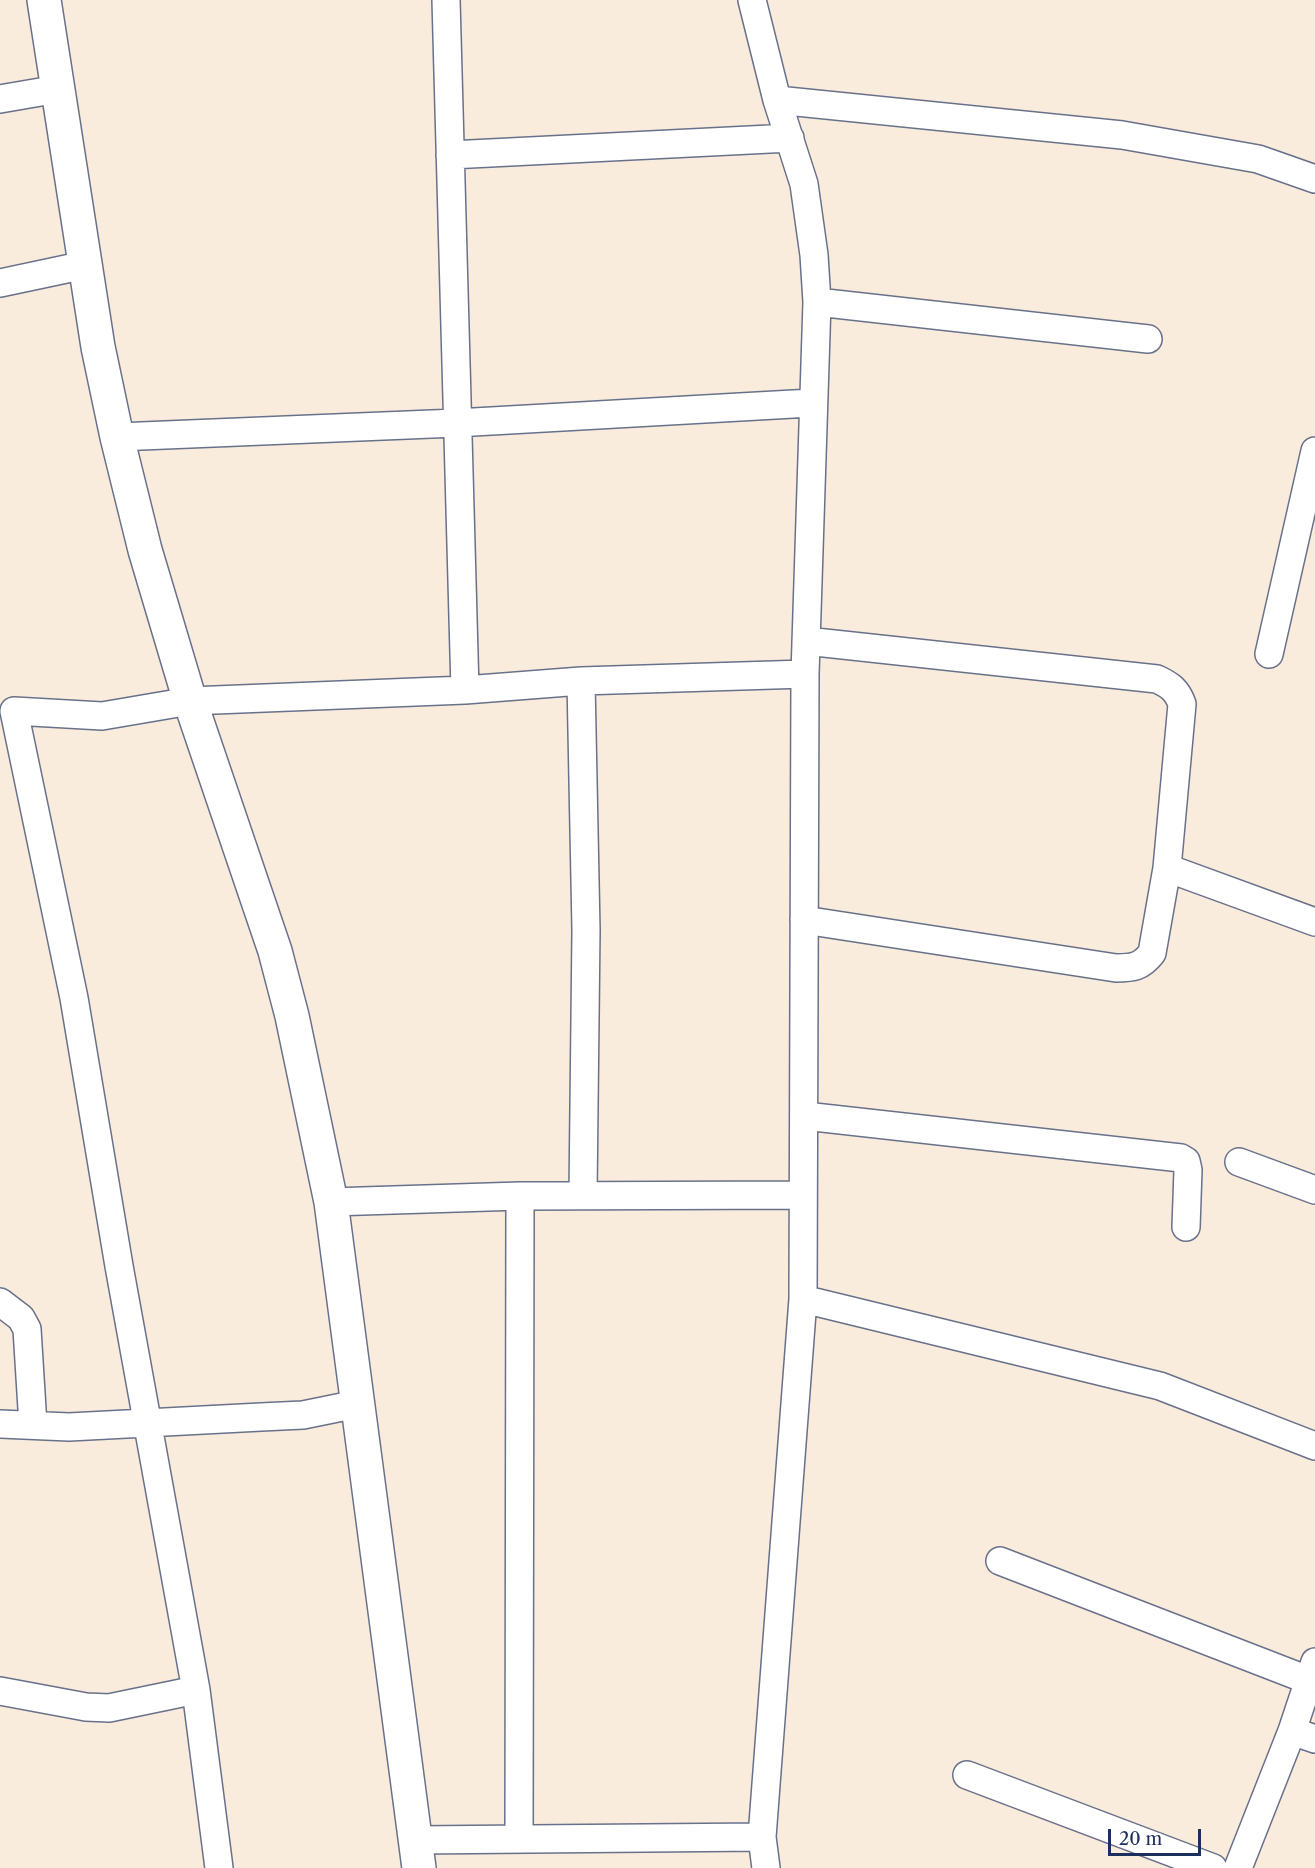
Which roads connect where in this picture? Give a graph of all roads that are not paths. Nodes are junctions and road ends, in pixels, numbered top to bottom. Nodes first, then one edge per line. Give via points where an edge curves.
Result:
1 (44, 0) edge
2 (446, 0) edge
3 (752, 0) edge
4 (58, 89) junction
5 (0, 99) edge
6 (777, 100) junction
7 (790, 138) junction
8 (450, 155) junction
9 (1315, 179) edge
10 (85, 265) junction
11 (9, 281) edge
12 (817, 302) junction
13 (1148, 339) dead end
14 (812, 403) junction
15 (456, 423) junction
16 (117, 437) junction
17 (1315, 451) edge
18 (806, 641) junction
19 (1269, 654) dead end
20 (805, 674) junction
21 (581, 681) junction
22 (465, 690) junction
23 (190, 701) junction
24 (7, 710) edge
25 (1167, 868) junction
26 (804, 921) junction
27 (1315, 922) edge
28 (805, 1116) junction
29 (1239, 1162) dead end
30 (1315, 1190) edge
31 (802, 1195) junction
32 (520, 1196) junction
33 (583, 1196) junction
34 (331, 1202) junction
35 (1186, 1227) dead end
36 (803, 1299) junction
37 (0, 1302) edge
38 (357, 1404) junction
39 (147, 1421) junction
40 (0, 1424) edge
41 (33, 1425) junction
42 (1315, 1446) edge
43 (1000, 1561) dead end
44 (1312, 1671) edge
45 (196, 1690) junction
46 (0, 1691) edge
47 (1304, 1735) edge
48 (967, 1775) dead end
49 (762, 1837) junction
50 (519, 1839) junction
51 (416, 1854) edge
52 (219, 1868) edge
53 (766, 1868) edge
54 (1213, 1868) edge
55 (1238, 1868) edge

1 - 4 street
2 - 8 street
3 - 6 street
4 - 5 street
4 - 10 street
6 - 7 street
6 - 9 street via 1122,135 1258,159
7 - 8 street
7 - 12 street via 810,218
8 - 15 street
10 - 11 street
10 - 16 street
12 - 13 street
12 - 14 street
14 - 15 street
14 - 18 street
15 - 16 street
15 - 22 street
16 - 23 street via 145,550
17 - 19 street
18 - 20 street
18 - 25 street via 1157,679 1171,685 1182,704
20 - 21 street
20 - 26 street
21 - 22 street
21 - 33 street via 586,930
22 - 23 street
23 - 24 street via 102,716
23 - 34 street via 275,951
24 - 39 street via 74,998
25 - 26 street via 1152,953 1134,968
25 - 27 street
26 - 28 street
28 - 31 street
28 - 35 street via 1181,1158 1188,1170
29 - 30 street
31 - 33 street
31 - 36 street
32 - 33 street
32 - 34 street
32 - 50 street
34 - 38 street
36 - 42 street via 1160,1386
36 - 49 street
37 - 41 street via 21,1318 27,1329
38 - 39 street via 303,1415
38 - 51 street
39 - 41 street via 69,1427
39 - 45 street
40 - 41 street
43 - 44 street
44 - 47 street
45 - 46 street via 109,1708
45 - 52 street
47 - 55 street
48 - 54 street
49 - 50 street
49 - 53 street
50 - 51 street

